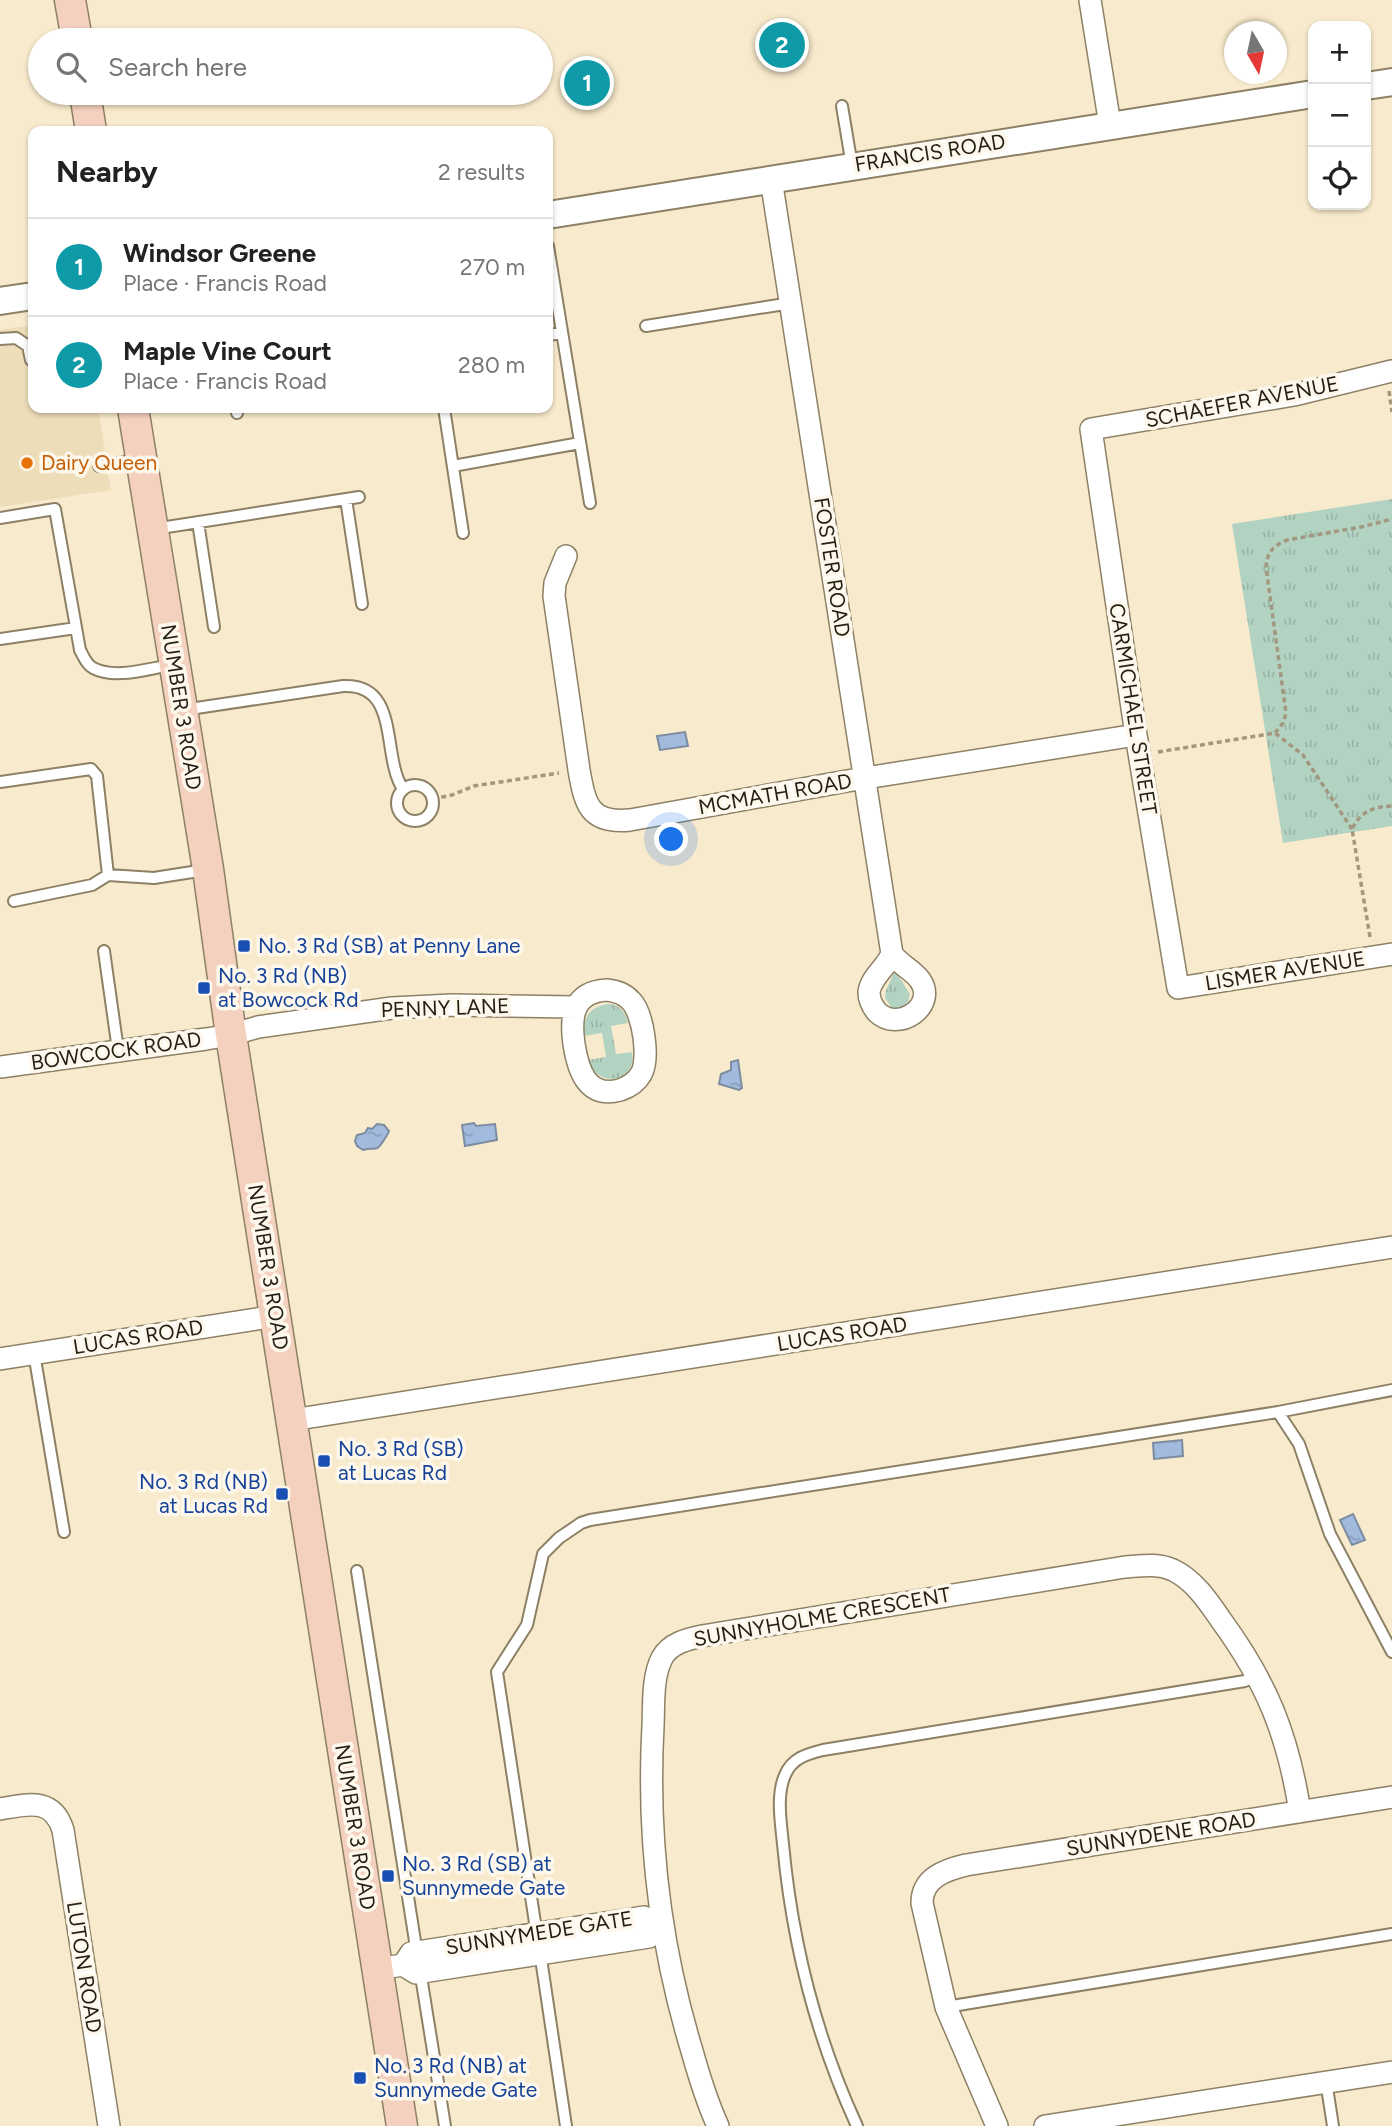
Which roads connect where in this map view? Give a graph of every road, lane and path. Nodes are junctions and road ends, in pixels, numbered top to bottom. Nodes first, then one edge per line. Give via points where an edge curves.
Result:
1 (70, 0) edge
2 (1090, 0) edge
3 (75, 28) edge
4 (1392, 82) edge
5 (1371, 85) edge
6 (1308, 95) edge
7 (87, 105) edge
8 (842, 106) dead end
9 (1110, 125) junction
10 (90, 126) edge
11 (852, 166) junction
12 (771, 179) junction
13 (553, 214) edge
14 (553, 277) edge
15 (28, 297) edge
16 (0, 301) edge
17 (791, 303) junction
18 (646, 326) dead end
19 (562, 333) junction
20 (553, 334) edge
21 (0, 339) edge
22 (28, 346) edge
23 (1392, 371) edge
24 (134, 413) edge
25 (445, 413) edge
26 (1091, 429) joint
27 (580, 443) junction
28 (141, 460) junction
29 (99, 466) dead end
30 (453, 466) junction
31 (359, 497) dead end
32 (346, 499) junction
33 (590, 503) dead end
34 (0, 518) edge
35 (1392, 519) edge
36 (198, 522) junction
37 (152, 530) junction
38 (463, 533) dead end
39 (566, 556) dead end
40 (362, 604) dead end
41 (214, 627) dead end
42 (76, 628) junction
43 (0, 639) edge
44 (174, 664) junction
45 (181, 710) junction
46 (1275, 733) junction
47 (1138, 745) junction
48 (579, 770) junction
49 (865, 779) junction
50 (0, 782) edge
51 (403, 789) junction
52 (433, 799) junction
53 (1392, 806) edge
54 (1352, 829) junction
55 (208, 869) junction
56 (108, 875) junction
57 (14, 901) dead end
58 (104, 951) dead end
59 (892, 954) dead end
60 (1382, 955) edge
61 (1178, 988) joint
62 (576, 1007) junction
63 (232, 1034) junction
64 (118, 1050) junction
65 (0, 1067) edge
66 (1392, 1247) edge
67 (276, 1316) junction
68 (34, 1353) junction
69 (0, 1359) edge
70 (1392, 1390) edge
71 (1278, 1412) junction
72 (292, 1420) junction
73 (64, 1532) dead end
74 (357, 1571) dead end
75 (1392, 1652) edge
76 (1258, 1675) junction
77 (1392, 1797) edge
78 (0, 1809) edge
79 (1300, 1812) junction
80 (663, 1926) junction
81 (1392, 1934) edge
82 (539, 1944) junction
83 (404, 1965) junction
84 (947, 2007) junction
85 (1392, 2072) edge
86 (1326, 2081) junction
87 (109, 2126) edge
88 (402, 2126) edge
89 (445, 2126) edge
90 (566, 2126) edge
91 (718, 2126) edge
92 (857, 2126) edge
93 (997, 2126) edge
94 (1045, 2126) edge
95 (1333, 2126) edge

1 - 3 main road
2 - 9 street
4 - 5 street
6 - 9 street, FRANCIS ROAD
7 - 10 main road
8 - 11 lane
9 - 11 street, FRANCIS ROAD
11 - 12 street, FRANCIS ROAD
12 - 13 street, FRANCIS ROAD
12 - 17 street, FOSTER ROAD
14 - 19 lane
15 - 16 street
17 - 18 lane
17 - 49 street, FOSTER ROAD
19 - 20 lane
19 - 27 lane
21 - 22 lane via 16,338
23 - 26 street, SCHAEFER AVENUE via 1294,395
24 - 28 main road, NUMBER 3 ROAD
25 - 30 lane
26 - 47 street, CARMICHAEL STREET
27 - 30 lane
27 - 33 lane
28 - 29 lane
28 - 37 main road, NUMBER 3 ROAD
30 - 38 lane
31 - 32 lane
32 - 36 lane
32 - 40 lane
34 - 42 lane via 55,509
35 - 46 path via 1287,540 1270,551 1266,567 1286,713
36 - 37 lane
36 - 41 lane
37 - 44 main road, NUMBER 3 ROAD
39 - 48 street, MCMATH ROAD via 554,596
42 - 43 lane
42 - 44 lane via 80,650 94,669 118,673
44 - 45 main road, NUMBER 3 ROAD
45 - 51 lane via 343,686 361,688 384,710 395,772
45 - 55 main road, NUMBER 3 ROAD
46 - 47 path
46 - 54 path via 1303,755
47 - 49 street, MCMATH ROAD
47 - 61 street, CARMICHAEL STREET
48 - 49 street, MCMATH ROAD via 590,809 617,821
48 - 52 path via 474,786
49 - 59 street, FOSTER ROAD
50 - 56 lane via 91,769 97,776
51 - 52 lane via 422,785
51 - 52 lane via 397,805 407,819 427,817
53 - 54 path via 1365,811
54 - 60 path
55 - 56 lane via 154,877
55 - 63 main road, NUMBER 3 ROAD
56 - 57 lane via 92,885
58 - 64 lane
60 - 61 street, LISMER AVENUE
62 - 62 street via 571,1027 583,1077 603,1090 628,1086 642,1073 646,1060 634,1004 620,992 607,990 589,994
62 - 63 street, PENNY LANE via 392,1008
63 - 64 street, BOWCOCK ROAD
63 - 67 main road, NUMBER 3 ROAD
64 - 65 street, BOWCOCK ROAD
66 - 72 street, LUCAS ROAD
67 - 68 street, LUCAS ROAD
67 - 72 main road, NUMBER 3 ROAD
68 - 69 street, LUCAS ROAD
68 - 73 lane
70 - 71 lane
71 - 75 lane via 1299,1444 1330,1534
71 - 82 lane via 590,1520 575,1526 543,1554 527,1625 497,1672
72 - 83 main road, NUMBER 3 ROAD
74 - 83 lane
76 - 79 street, SUNNYHOLME CRESCENT via 1282,1733
76 - 80 street, SUNNYHOLME CRESCENT via 1199,1591 1174,1565 1125,1567 702,1636 674,1645 658,1668 652,1739 653,1830
76 - 92 lane via 1245,1681 823,1750 791,1765 783,1783 781,1811 796,1938 830,2058
77 - 79 street, SUNNYDENE ROAD
78 - 87 street, LUTON ROAD via 43,1805 60,1819
79 - 84 street, SUNNYDENE ROAD via 927,1873 922,1903
80 - 82 street, SUNNYMEDE GATE via 644,1917
80 - 91 street, SUNNYHOLME CRESCENT via 687,2036
81 - 84 lane
82 - 83 street, SUNNYMEDE GATE
82 - 90 lane
83 - 88 main road, NUMBER 3 ROAD
83 - 89 lane
84 - 93 street, SUNNYDENE ROAD
85 - 86 street
86 - 94 street
86 - 95 lane

